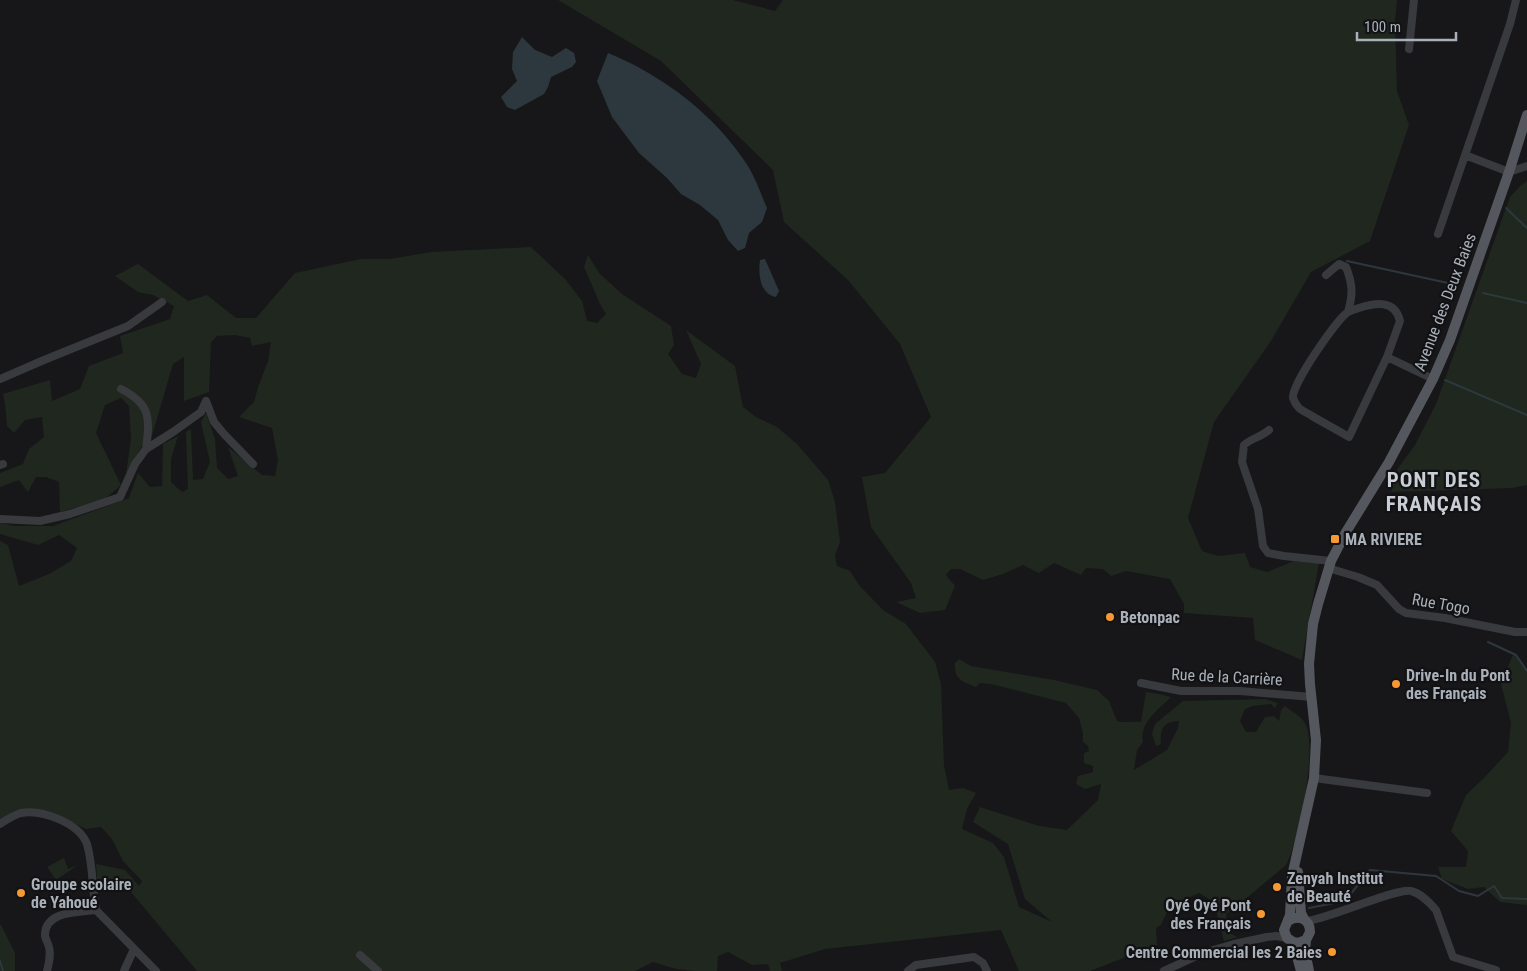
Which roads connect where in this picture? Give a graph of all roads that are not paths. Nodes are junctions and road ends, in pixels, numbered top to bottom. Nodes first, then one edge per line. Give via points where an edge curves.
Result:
1 (1414, 0) edge
2 (1516, 0) edge
3 (1409, 49) dead end
4 (1527, 115) edge
5 (1465, 155) junction
6 (1527, 166) edge
7 (1509, 172) junction
8 (1438, 234) dead end
9 (1326, 275) dead end
10 (162, 302) dead end
11 (1348, 312) junction
12 (1387, 357) junction
13 (0, 379) edge
14 (1432, 379) junction
15 (121, 389) dead end
16 (1269, 430) dead end
17 (146, 449) junction
18 (253, 464) dead end
19 (0, 519) edge
20 (1331, 566) junction
21 (1527, 632) edge
22 (1141, 683) dead end
23 (1312, 696) junction
24 (1314, 778) junction
25 (1427, 794) dead end
26 (0, 824) edge
27 (1298, 849) junction
28 (96, 910) junction
29 (1324, 916) junction
30 (1305, 920) junction
31 (1287, 923) junction
32 (1308, 936) junction
33 (1267, 937) junction
34 (1290, 940) junction
35 (134, 949) junction
36 (360, 955) dead end
37 (1496, 970) edge
38 (47, 971) edge
39 (124, 971) edge
40 (156, 971) edge
41 (378, 971) edge
42 (908, 971) edge
43 (987, 971) edge
44 (1164, 971) edge
45 (1301, 971) edge
46 (1309, 971) edge

1 - 3 street
2 - 5 street
4 - 7 main road, Avenue des Deux Baies
5 - 7 street
5 - 8 street
6 - 7 street
7 - 14 main road, Avenue des Deux Baies via 1450,340
9 - 11 street via 1336,265 1346,267 1352,291
10 - 13 street via 128,326
11 - 12 street via 1379,303 1394,310 1400,321
11 - 12 street via 1330,333 1295,387 1293,398 1298,408 1349,437
12 - 14 street
14 - 20 main road, Avenue des Deux Baies
15 - 17 street via 141,401 147,415
16 - 20 street, Rue Togo via 1244,445 1242,462 1258,509 1263,546 1268,553
17 - 18 street via 201,412 206,401 214,422
17 - 19 street via 135,464 120,497 40,521
20 - 21 street, Rue Togo via 1377,585 1406,613
20 - 23 main road, Avenue des Deux Baies via 1318,604 1311,645
22 - 23 street, Rue de la Carrière via 1181,691
23 - 24 main road, Avenue des Deux Baies via 1316,740
24 - 25 street
24 - 27 main road, Avenue des Deux Baies
26 - 28 street via 19,814 41,814 57,818 80,831 90,856
27 - 30 main road, Avenue des Deux Baies via 1299,897
27 - 31 main road, Avenue des Deux Baies
28 - 35 street
28 - 38 street via 62,913 49,922 45,931 50,960
29 - 30 street
29 - 32 street
29 - 37 street via 1409,890 1436,910 1452,957
30 - 31 main road via 1294,917
30 - 32 main road via 1309,925
31 - 33 street via 1280,931
31 - 34 main road via 1285,935
32 - 34 main road via 1302,942
32 - 46 main road via 1305,951
33 - 34 street
33 - 44 street via 1203,953
34 - 45 main road
35 - 39 street
35 - 40 street
36 - 41 street
42 - 43 street via 916,965 974,958 983,962

